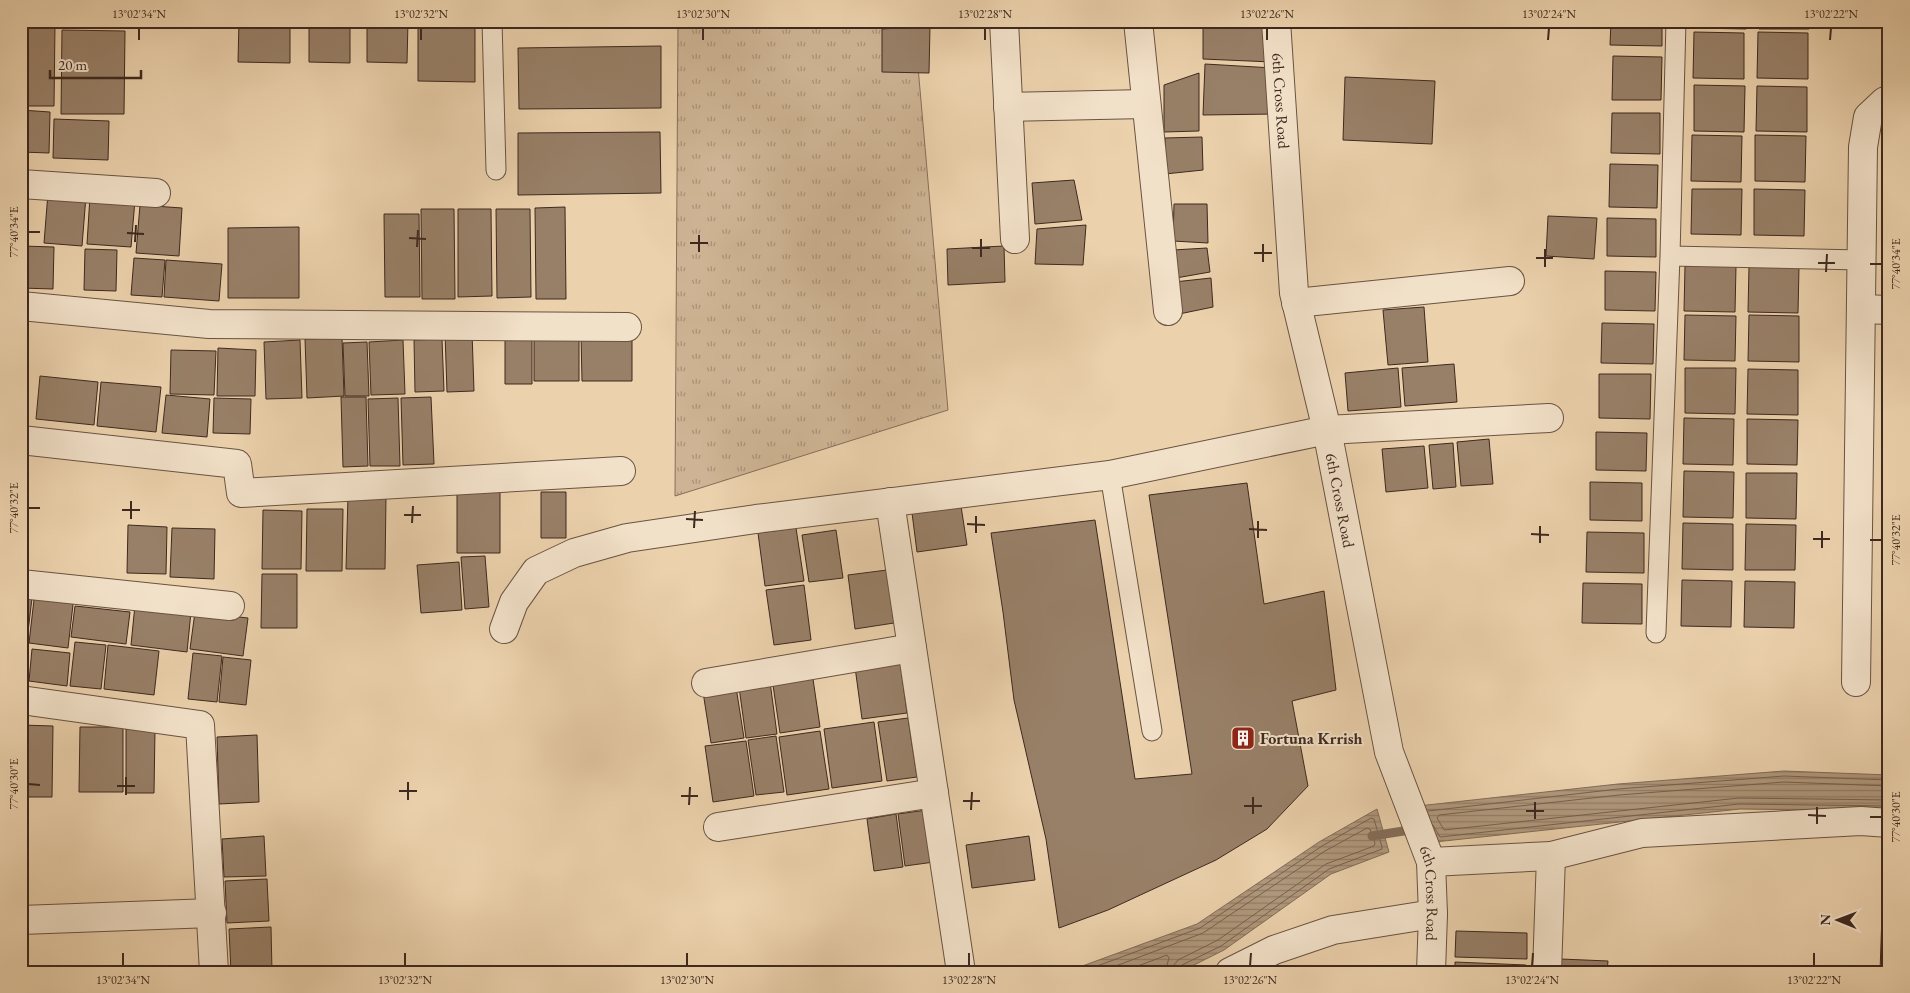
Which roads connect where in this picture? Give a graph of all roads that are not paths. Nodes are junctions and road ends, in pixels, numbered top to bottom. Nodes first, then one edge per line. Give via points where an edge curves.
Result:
1 (492, 21) edge
2 (1004, 21) edge
3 (1138, 21) edge
4 (1276, 21) edge
5 (1676, 21) edge
6 (1889, 100) edge
7 (1146, 104) junction
8 (1008, 107) junction
9 (496, 170) dead end
10 (21, 184) edge
11 (156, 193) dead end
12 (1015, 239) dead end
13 (1670, 256) junction
14 (1861, 260) junction
15 (1510, 281) dead end
16 (1296, 302) junction
17 (21, 306) edge
18 (1861, 309) junction
19 (1889, 310) edge
20 (1168, 311) dead end
21 (627, 327) dead end
22 (1550, 418) dead end
23 (1327, 430) junction
24 (21, 440) edge
25 (621, 471) dead end
26 (1110, 475) junction
27 (890, 502) junction
28 (21, 584) edge
29 (230, 606) dead end
30 (504, 629) dead end
31 (1656, 633) dead end
32 (912, 648) junction
33 (1856, 682) dead end
34 (706, 683) dead end
35 (21, 700) edge
36 (1152, 731) dead end
37 (934, 793) junction
38 (1889, 823) edge
39 (718, 827) dead end
40 (1426, 851) junction
41 (1551, 856) junction
42 (212, 913) junction
43 (1433, 914) junction
44 (21, 920) edge
45 (214, 972) edge
46 (961, 972) edge
47 (1230, 972) edge
48 (1431, 972) edge
49 (1547, 972) edge

1 - 9 lane
2 - 8 street
3 - 7 street
4 - 16 street, 6th Cross Road
5 - 13 lane
6 - 14 street via 1868,118 1864,137
7 - 8 street
7 - 20 street
8 - 12 street
10 - 11 street
13 - 14 lane
13 - 31 lane
14 - 18 street
15 - 16 street
16 - 23 street, 6th Cross Road
17 - 21 street via 209,324
18 - 19 street
18 - 33 street
22 - 23 street
23 - 26 street
23 - 40 street, 6th Cross Road via 1389,752
24 - 25 street via 237,464 241,493
26 - 27 street
26 - 36 lane
27 - 30 street via 628,538 574,553 536,571 514,602
27 - 32 street
28 - 29 street
32 - 34 street
32 - 37 street
35 - 42 street via 200,725
37 - 39 street
37 - 46 street
38 - 41 street via 1861,821 1642,833
40 - 41 street
40 - 43 street, 6th Cross Road
41 - 49 street
42 - 44 street
42 - 45 street
43 - 47 street via 1332,930 1274,950
43 - 48 street, 6th Cross Road

